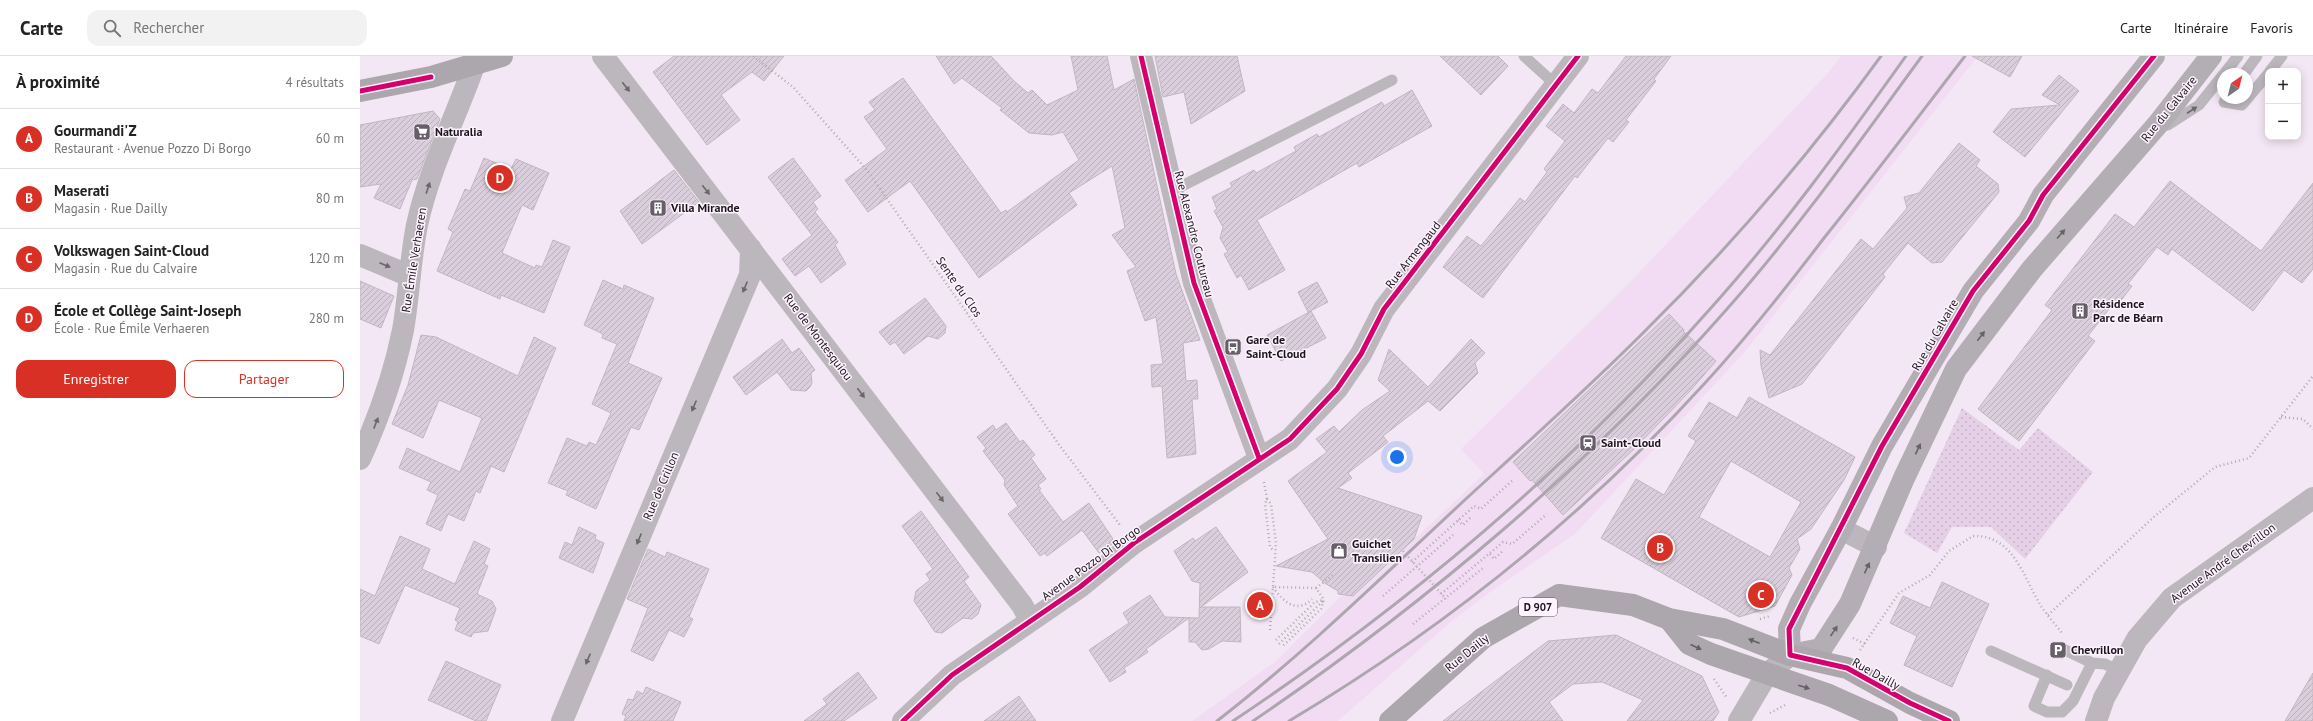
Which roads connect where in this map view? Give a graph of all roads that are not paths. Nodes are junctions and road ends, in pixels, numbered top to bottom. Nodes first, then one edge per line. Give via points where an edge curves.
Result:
1 (502, 56) edge
2 (603, 56) edge
3 (1141, 56) edge
4 (1524, 56) edge
5 (1578, 56) edge
6 (2154, 56) edge
7 (2211, 56) edge
8 (2238, 56) edge
9 (2257, 56) edge
10 (2282, 56) edge
11 (475, 63) junction
12 (2228, 68) edge
13 (2248, 68) edge
14 (2272, 68) edge
15 (2265, 78) edge
16 (1392, 80) dead end
17 (2217, 82) edge
18 (1556, 85) junction
19 (360, 91) edge
20 (2253, 92) edge
21 (2158, 124) junction
22 (1172, 191) junction
23 (751, 249) junction
24 (360, 255) edge
25 (410, 276) junction
26 (1259, 458) junction
27 (360, 459) edge
28 (2313, 498) edge
29 (1841, 529) junction
30 (1876, 547) junction
31 (1669, 619) junction
32 (1030, 620) junction
33 (2063, 649) dead end
34 (1991, 651) dead end
35 (1790, 655) junction
36 (2092, 663) junction
37 (2119, 671) junction
38 (1767, 674) junction
39 (2047, 676) junction
40 (2067, 684) dead end
41 (2104, 698) junction
42 (562, 721) edge
43 (903, 721) edge
44 (1390, 721) edge
45 (1739, 721) edge
46 (1887, 721) edge
47 (1949, 721) edge
48 (2084, 721) edge
49 (2096, 721) edge

1 - 11 main road
2 -> 23 street, Rue de Montesquiou
3 - 22 street, Rue Alexandre Coutureau
4 - 18 lane
5 - 18 street, Rue Armengaud
6 - 29 main road, Rue du Calvaire via 2043,195 2029,221 1973,291 1882,446
7 - 21 main road, Rue du Calvaire
8 - 12 lane
9 - 13 lane
10 - 14 lane
11 - 19 main road via 431,77
25 -> 11 street, Rue Émile Verhaeren via 423,202
15 - 20 lane
16 - 22 lane
21 -> 17 lane via 2168,125 2199,105
18 - 26 street, Rue Armengaud via 1384,309 1361,354 1337,388 1290,439
30 -> 21 main road, Rue du Calvaire via 1904,478 1956,369 2050,246
22 - 26 street, Rue Alexandre Coutureau via 1194,283
23 -> 32 street, Rue de Montesquiou
23 -> 42 street, Rue de Crillon via 750,275
24 -> 25 street
27 -> 25 street, Rue Émile Verhaeren via 375,427 395,363 403,329
26 - 32 street, Avenue Pozzo Di Borgo via 1134,543 1080,587
28 - 37 street, Avenue André Chevrillon via 2172,598 2137,639
29 - 30 street
29 - 35 main road, Rue du Calvaire via 1789,629
35 -> 30 main road, Rue du Calvaire via 1821,649 1850,604
35 -> 31 main road, Rue Dailly / D 907 via 1724,629
31 -> 38 main road via 1689,644
31 - 44 main road, Rue Dailly / D 907 via 1633,605 1559,595 1483,638
32 - 43 street, Avenue Pozzo Di Borgo via 952,675
33 - 36 lane
34 - 39 lane
35 - 38 street
35 - 47 main road, Rue Dailly / D 907 via 1847,668 1910,703
36 - 37 lane via 2105,664
36 - 39 lane via 2073,701 2062,712 2047,712 2034,706
37 - 41 street, Avenue André Chevrillon
38 - 45 street
38 -> 46 main road via 1829,695
39 - 40 lane
41 - 48 street, Avenue André Chevrillon
41 - 49 street, Avenue André Chevrillon

